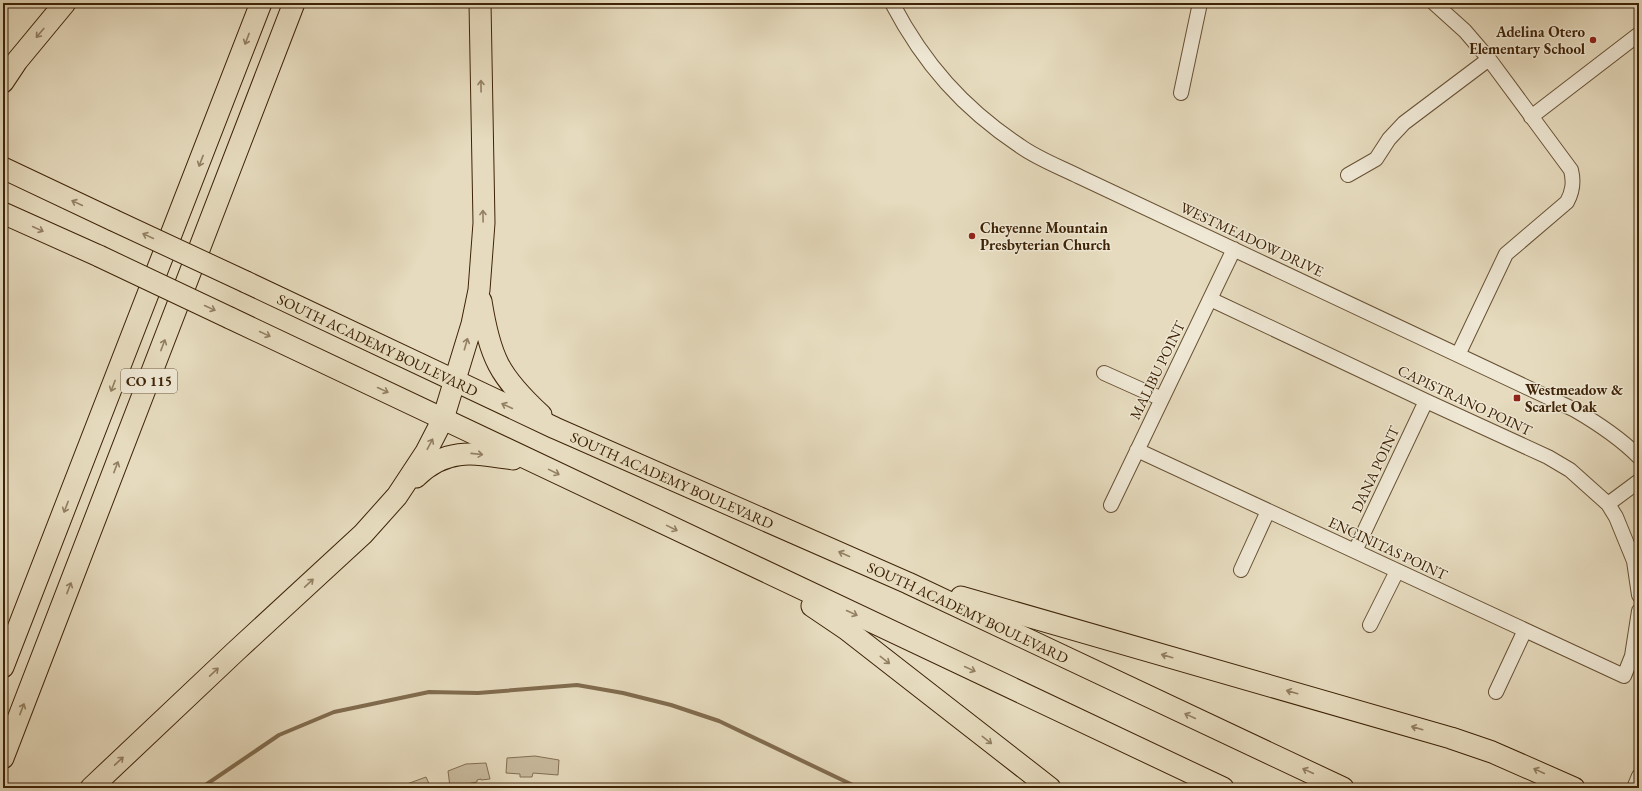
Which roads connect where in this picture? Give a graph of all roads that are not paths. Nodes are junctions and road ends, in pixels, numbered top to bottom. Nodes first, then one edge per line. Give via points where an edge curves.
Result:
1 (65, 3) edge
2 (262, 3) edge
3 (294, 3) edge
4 (480, 3) edge
5 (892, 3) edge
6 (1200, 3) edge
7 (1434, 3) edge
8 (1639, 34) edge
9 (1488, 59) junction
10 (3, 82) edge
11 (1181, 93) dead end
12 (1531, 117) junction
13 (3, 168) edge
14 (1348, 175) dead end
15 (3, 213) edge
16 (1234, 249) junction
17 (479, 290) junction
18 (1210, 299) junction
19 (1458, 355) junction
20 (1104, 373) dead end
21 (456, 382) junction
22 (1162, 399) junction
23 (1426, 401) junction
24 (443, 419) junction
25 (555, 428) junction
26 (1137, 450) junction
27 (1639, 457) edge
28 (534, 462) junction
29 (1639, 481) edge
30 (397, 496) junction
31 (1608, 504) junction
32 (1111, 505) dead end
33 (1268, 511) junction
34 (1355, 551) junction
35 (737, 559) junction
36 (1241, 570) dead end
37 (1397, 571) junction
38 (908, 583) junction
39 (1639, 595) edge
40 (1639, 611) edge
41 (1370, 625) dead end
42 (1525, 630) junction
43 (3, 667) edge
44 (1496, 692) dead end
45 (3, 758) edge
46 (1639, 776) edge
47 (91, 788) edge
48 (1050, 788) edge
49 (1223, 788) edge
50 (1343, 788) edge
51 (1574, 788) edge
52 (1634, 788) edge

1 -> 10 highway via 17,60
2 -> 43 highway, CO 115
45 -> 3 highway, CO 115
17 -> 4 highway via 484,223
5 - 16 street, WESTMEADOW DRIVE via 906,31 931,67 961,100 1002,134 1055,165
6 - 11 street
7 - 9 street via 1465,31
8 - 12 street
9 - 12 street
9 - 14 street via 1404,123 1389,139 1376,159
12 - 19 street via 1571,170 1571,194 1567,202 1506,254
21 -> 13 highway, SOUTH ACADEMY BOULEVARD, bridge
15 -> 24 highway, bridge
16 - 18 street, MALIBU POINT
16 - 19 street, WESTMEADOW DRIVE
21 -> 17 highway
17 - 25 highway via 494,356 504,376
18 - 22 street, MALIBU POINT
18 - 23 street, CAPISTRANO POINT
19 - 27 street, WESTMEADOW DRIVE via 1575,410 1623,441
20 - 22 street
21 - 24 highway
25 -> 21 highway, SOUTH ACADEMY BOULEVARD
22 - 26 street, MALIBU POINT
23 - 31 street, CAPISTRANO POINT via 1548,457 1570,470
23 - 34 street, DANA POINT
24 - 28 highway
30 -> 24 highway via 426,452
38 -> 25 highway, SOUTH ACADEMY BOULEVARD
26 - 32 street, MALIBU POINT
26 - 33 street, ENCINITAS POINT
30 -> 28 highway via 428,465 445,456 468,453
28 -> 35 highway
29 - 31 street
47 -> 30 highway via 363,534
31 - 39 street, CAPISTRANO POINT via 1634,561
33 - 34 street, ENCINITAS POINT
33 - 36 street
34 - 37 street, ENCINITAS POINT
35 -> 48 highway via 846,629
35 -> 49 highway
37 - 41 street
37 - 42 street, ENCINITAS POINT
50 -> 38 highway, SOUTH ACADEMY BOULEVARD
51 -> 38 highway via 1492,752 1451,738
40 - 42 street, ENCINITAS POINT via 1632,656 1624,676
42 - 44 street
46 - 52 street

